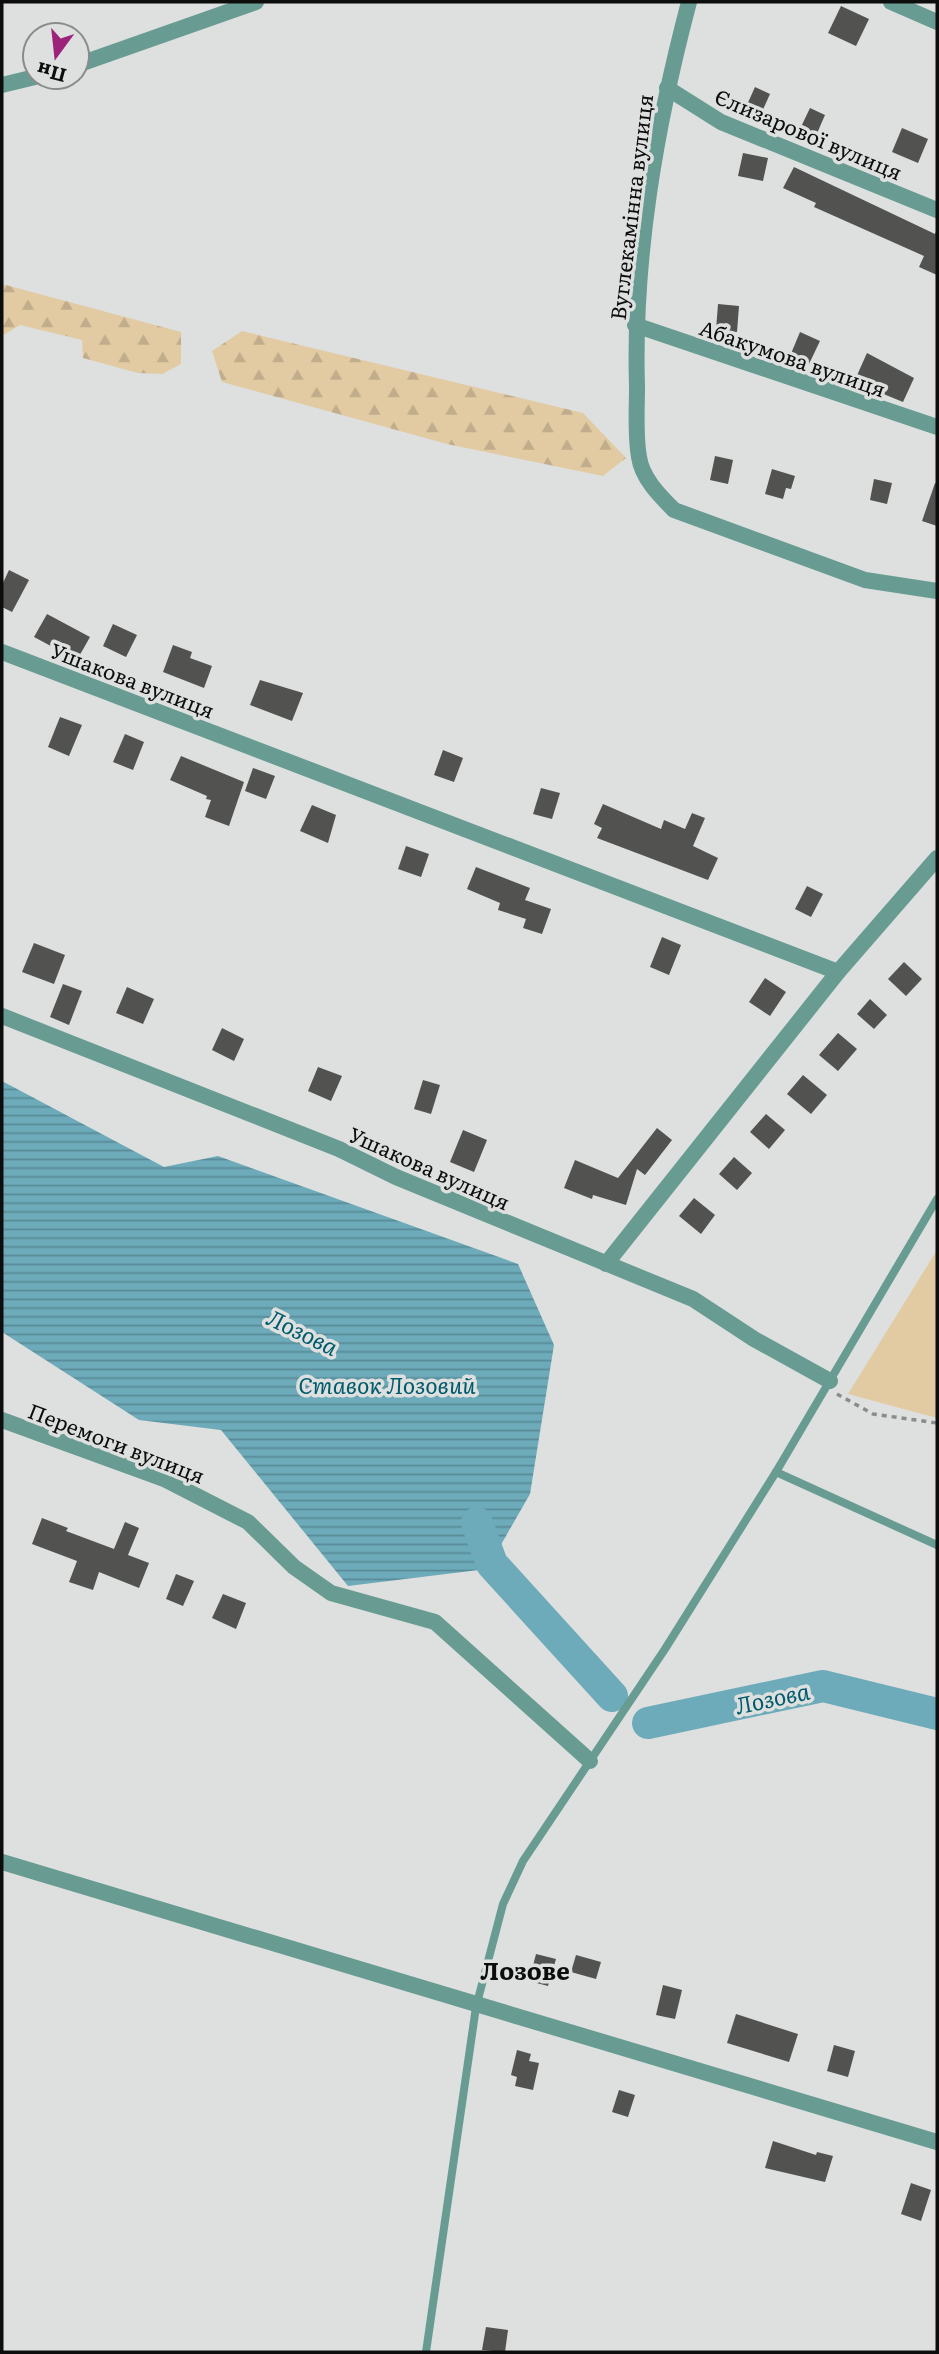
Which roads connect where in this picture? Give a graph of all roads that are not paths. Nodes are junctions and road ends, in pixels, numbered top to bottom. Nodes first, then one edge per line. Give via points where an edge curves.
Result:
1 (256, 2) edge
2 (689, 2) edge
3 (891, 2) edge
4 (937, 22) edge
5 (91, 60) edge
6 (21, 80) edge
7 (2, 85) edge
8 (667, 88) junction
9 (937, 210) edge
10 (635, 326) junction
11 (937, 428) edge
12 (937, 591) edge
13 (2, 652) edge
14 (937, 858) edge
15 (838, 972) junction
16 (2, 1016) edge
17 (937, 1199) edge
18 (606, 1264) junction
19 (827, 1384) junction
20 (2, 1420) edge
21 (776, 1472) junction
22 (937, 1545) edge
23 (590, 1761) junction
24 (2, 1862) edge
25 (476, 2007) junction
26 (937, 2142) edge
27 (426, 2352) edge

1 - 5 street
2 - 8 street, Вуглекамінна вулиця
3 - 4 street
6 - 7 street
8 - 9 street, Єлизарової вулиця via 721,122
8 - 10 street, Вуглекамінна вулиця via 640,260
10 - 11 street, Абакумова вулиця
10 - 12 street, Вуглекамінна вулиця via 639,458 653,489 674,510 865,580
13 - 15 street, Ушакова вулиця
14 - 15 street
15 - 18 street
16 - 18 street, Ушакова вулиця via 339,1149
17 - 19 lane
18 - 19 street, Ушакова вулиця via 693,1299
19 - 21 lane
20 - 23 street, Перемоги вулиця via 164,1479 248,1522 294,1567 331,1594 435,1622
21 - 22 lane
21 - 23 lane
23 - 25 lane via 523,1861 500,1916
24 - 25 street
25 - 26 street
25 - 27 lane

